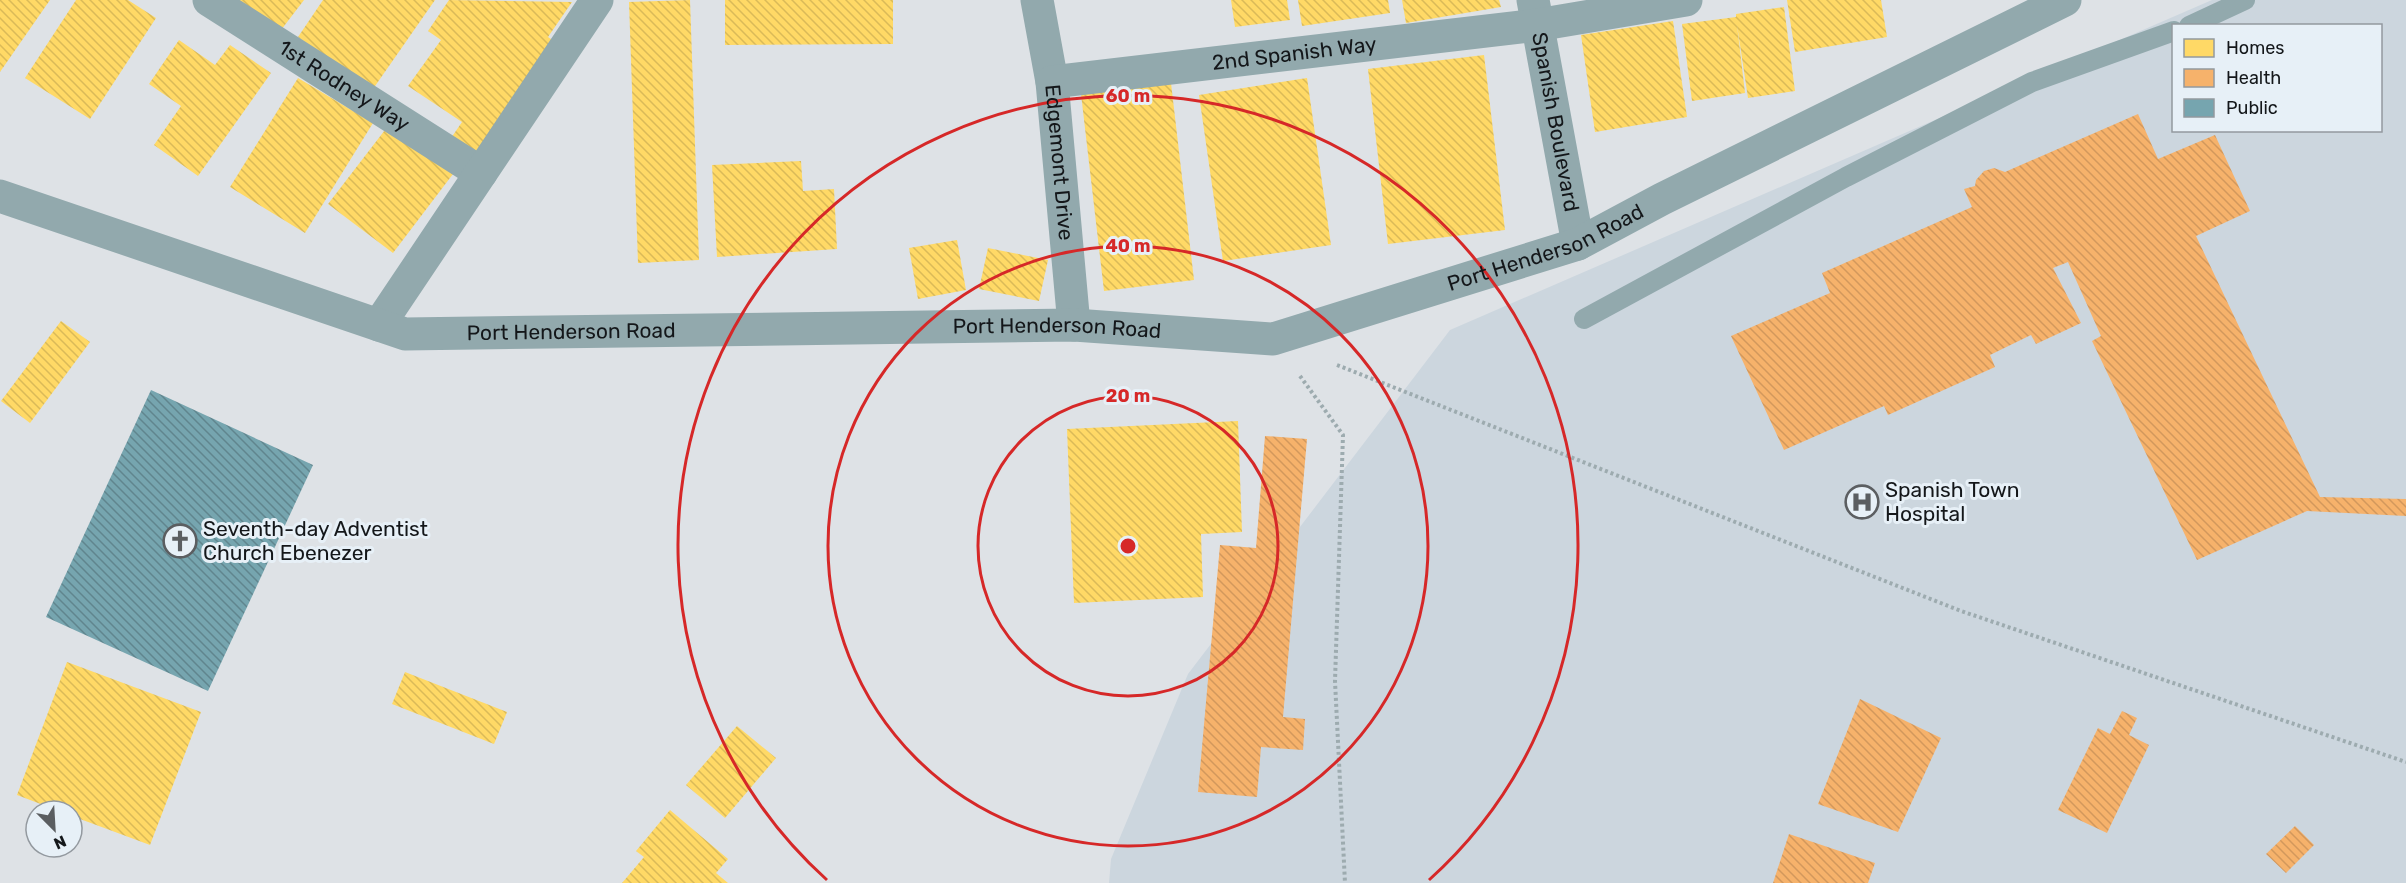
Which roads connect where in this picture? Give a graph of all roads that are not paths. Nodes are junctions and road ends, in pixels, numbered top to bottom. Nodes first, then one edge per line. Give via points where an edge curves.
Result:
1 (209, 0) edge
2 (1037, 0) edge
3 (1686, 0) edge
4 (2065, 0) edge
5 (2245, 0) edge
6 (594, 1) edge
7 (1535, 13) edge
8 (2193, 24) edge
9 (2172, 32) edge
10 (1052, 82) junction
11 (481, 173) junction
12 (0, 196) edge
13 (1578, 244) junction
14 (1584, 319) dead end
15 (379, 325) junction
16 (1074, 325) junction

1 - 11 street, 1st Rodney Way
2 - 10 street, Edgemont Drive
3 - 7 street, 2nd Spanish Way
4 - 13 street, Port Henderson Road
5 - 8 lane
6 - 11 street
7 - 10 street, 2nd Spanish Way
7 - 13 street, Spanish Boulevard
9 - 14 lane via 2032,82 1846,177
10 - 16 street, Edgemont Drive
11 - 15 street
12 - 15 street, Port Henderson Road
13 - 16 street, Port Henderson Road via 1273,339
15 - 16 street, Port Henderson Road via 405,334

